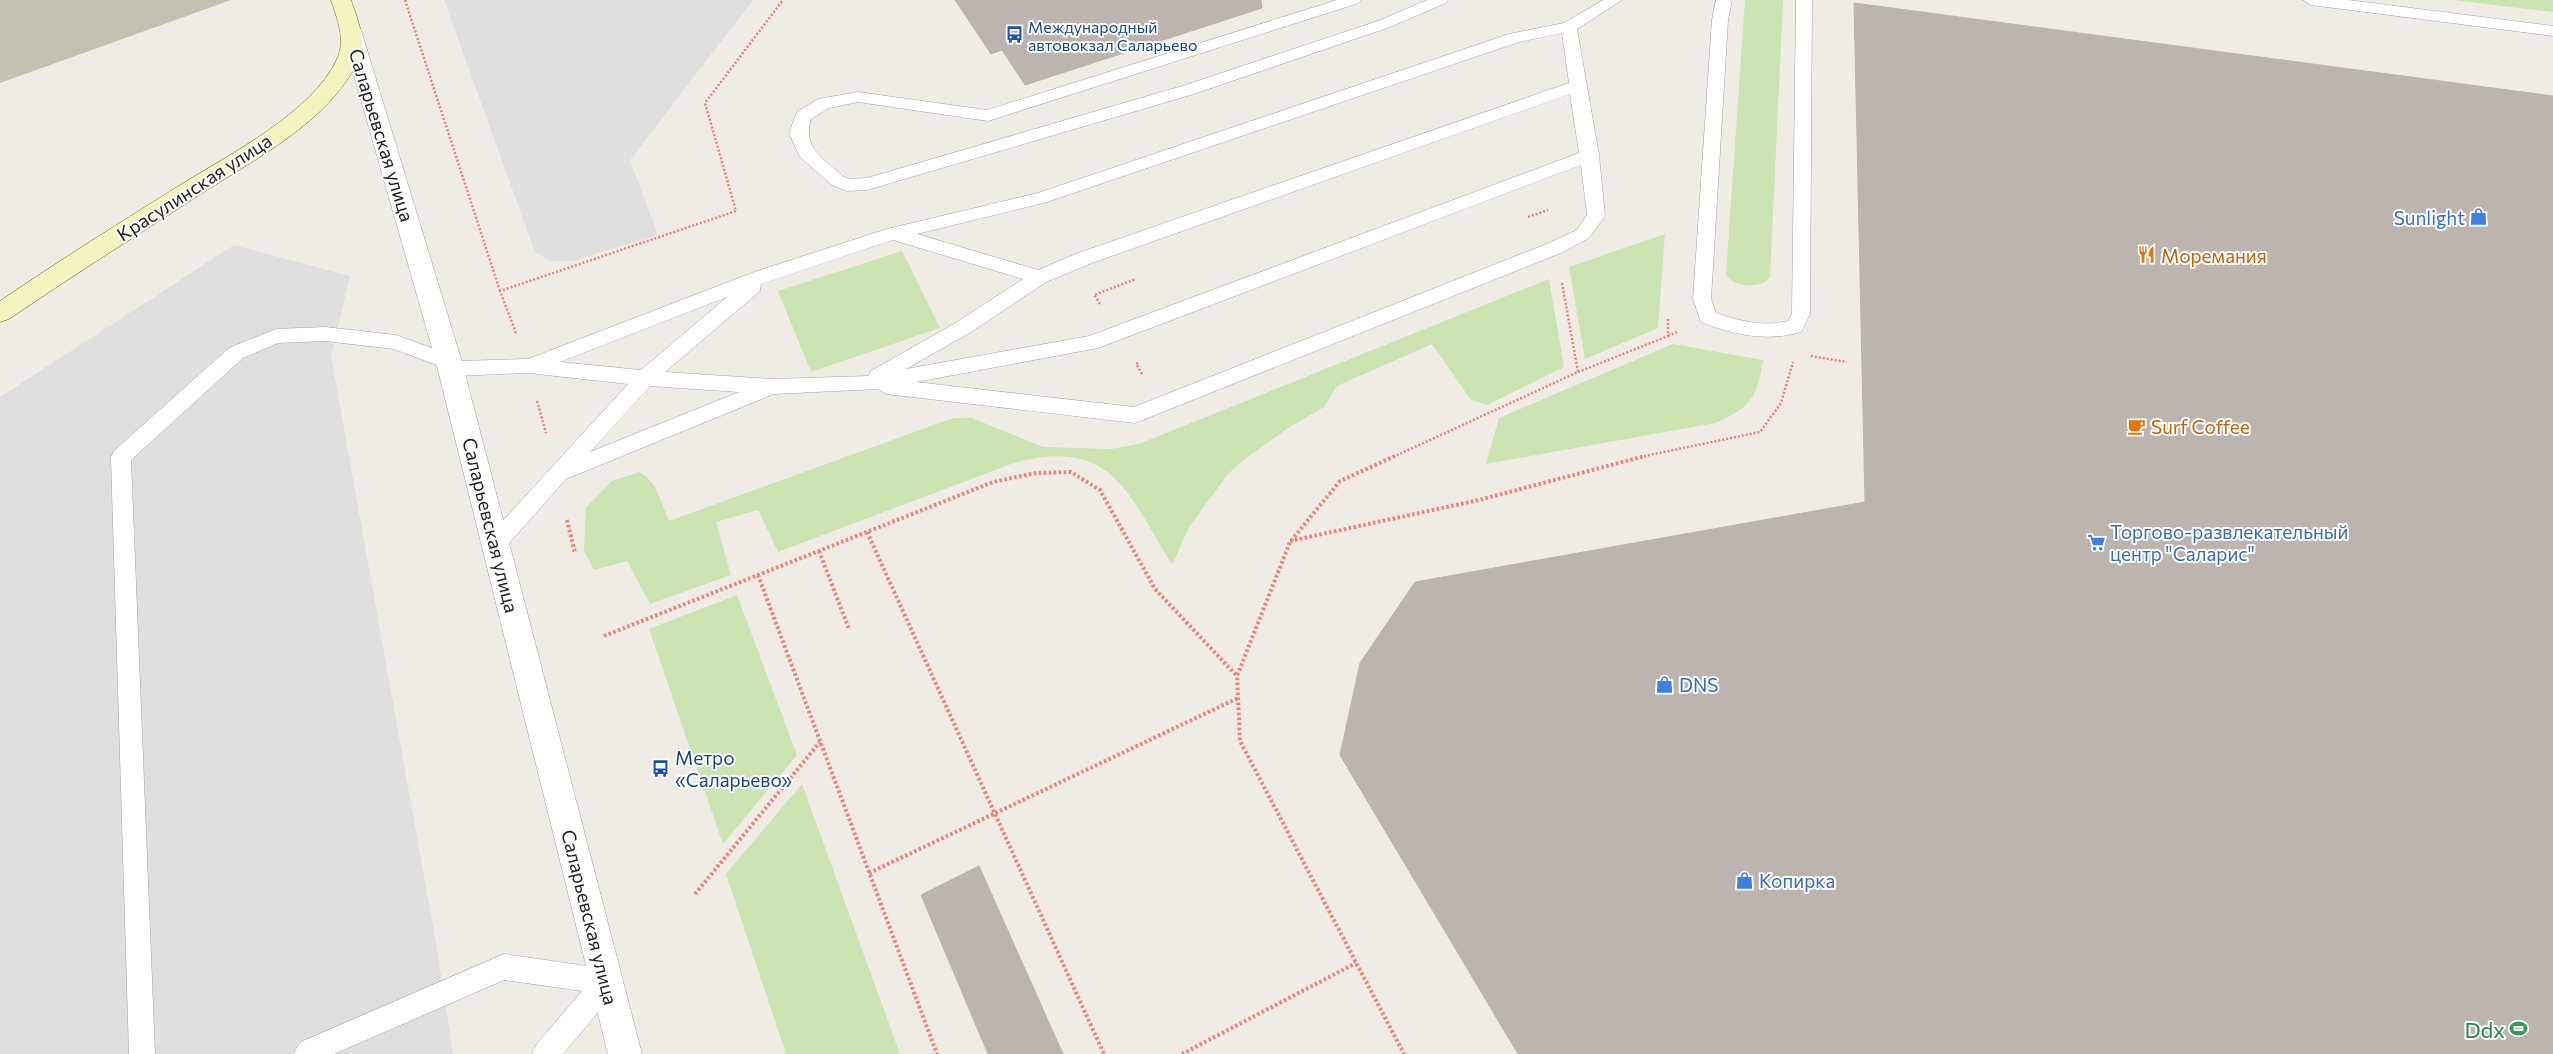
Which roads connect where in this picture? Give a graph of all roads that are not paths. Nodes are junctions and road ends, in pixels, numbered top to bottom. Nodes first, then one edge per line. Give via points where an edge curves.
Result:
1 (341, 0) edge
2 (1353, 0) edge
3 (1440, 0) edge
4 (1614, 0) edge
5 (1724, 0) edge
6 (1804, 0) edge
7 (2311, 0) edge
8 (1598, 5) edge
9 (1569, 27) junction
10 (351, 30) junction
11 (2553, 31) edge
12 (1577, 86) junction
13 (1590, 154) junction
14 (893, 234) junction
15 (764, 276) junction
16 (1039, 276) junction
17 (0, 313) edge
18 (450, 365) junction
19 (528, 366) junction
20 (645, 378) junction
21 (864, 384) junction
22 (772, 387) junction
23 (557, 474) junction
24 (496, 543) junction
25 (607, 982) junction
26 (142, 1054) edge
27 (307, 1054) edge
28 (545, 1054) edge
29 (624, 1054) edge

1 - 10 street, Саларьевская улица
2 - 3 lane via 988,116 858,97 824,103 803,116 798,133 806,153 838,181 847,186 867,184 1188,90 1384,24
4 - 8 lane
5 - 6 lane via 1702,299 1708,317 1725,324 1776,332 1794,327 1801,314
7 - 11 lane
8 - 9 lane
9 - 12 lane
9 - 14 lane via 1515,38 1041,198
10 - 17 street, Красулинская улица via 348,58 320,99 300,117
10 - 18 street, Саларьевская улица
12 - 13 lane
12 - 16 lane
13 - 21 lane via 1091,343
13 - 21 lane via 1596,216 1583,234 1135,416
14 - 15 lane
14 - 16 lane
15 - 19 lane
15 - 20 lane
16 - 21 lane via 964,327
18 - 19 lane
18 - 24 street, Саларьевская улица
18 - 26 lane via 396,342 325,334 276,336 236,353 121,457
19 - 20 lane
20 - 22 lane
20 - 23 lane
21 - 22 lane
22 - 23 lane
23 - 24 lane
24 - 25 street, Саларьевская улица
25 - 27 lane via 504,967
25 - 28 lane
25 - 29 street, Саларьевская улица

